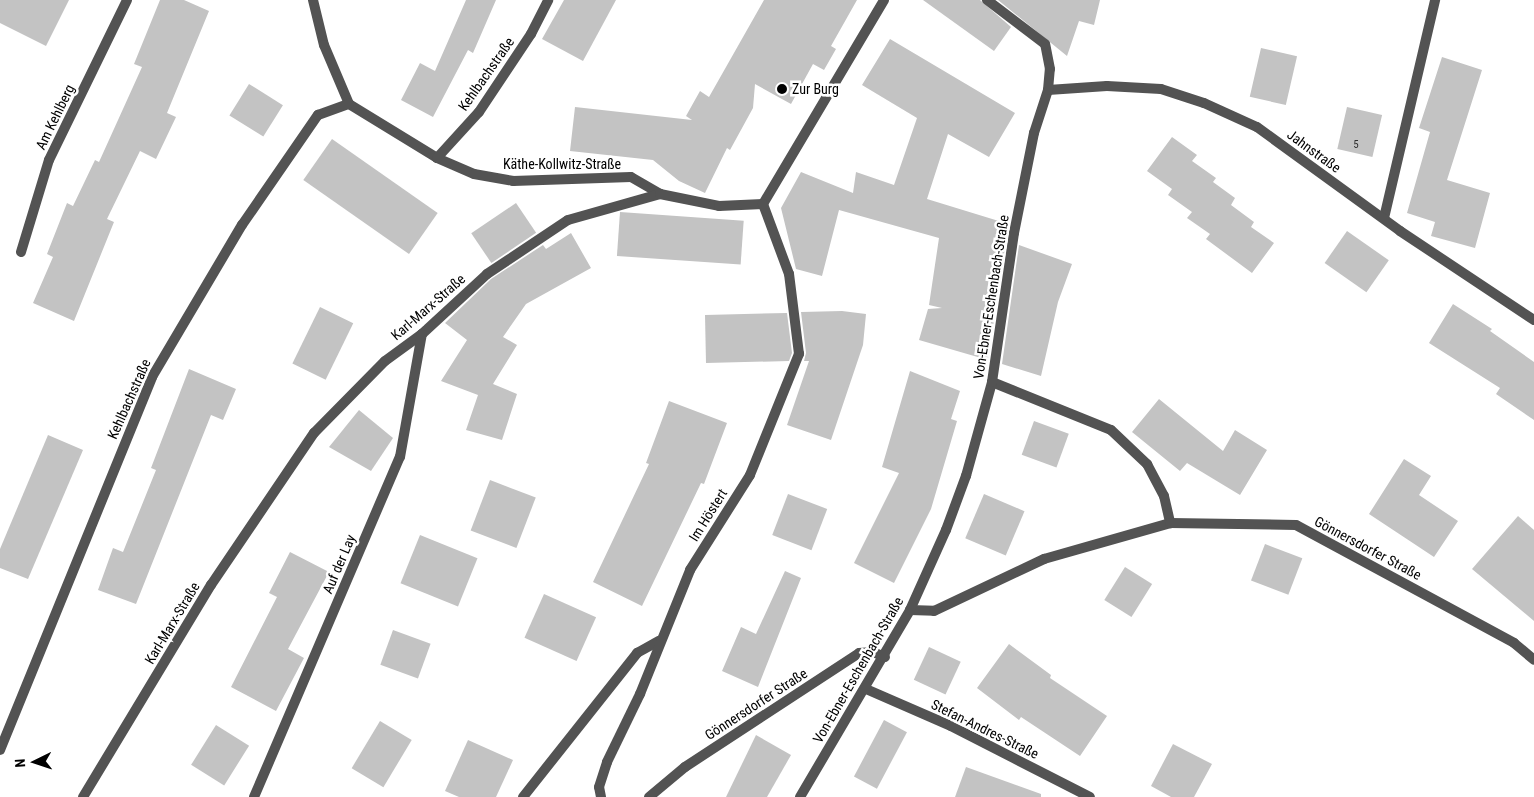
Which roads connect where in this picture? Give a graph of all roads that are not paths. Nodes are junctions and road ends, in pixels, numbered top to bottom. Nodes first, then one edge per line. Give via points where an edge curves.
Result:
1 (127, 0) edge
2 (312, 0) edge
3 (548, 0) edge
4 (884, 0) edge
5 (987, 0) edge
6 (1435, 0) edge
7 (1048, 90) junction
8 (349, 104) junction
9 (437, 158) junction
10 (660, 194) junction
11 (763, 204) junction
12 (1384, 218) junction
13 (21, 252) dead end
14 (1534, 320) edge
15 (422, 334) junction
16 (992, 382) junction
17 (1170, 523) junction
18 (910, 610) junction
19 (659, 641) junction
20 (885, 657) junction
21 (1534, 660) edge
22 (866, 690) junction
23 (0, 750) edge
24 (83, 797) edge
25 (254, 797) edge
26 (523, 797) edge
27 (601, 797) edge
28 (649, 797) edge
29 (800, 797) edge
30 (1090, 797) edge

1 - 13 street, Am Kehlberg via 49,160
2 - 8 street via 324,45
3 - 9 street, Kehlbachstraße via 531,34 479,112
4 - 11 street
5 - 7 street, Von-Ebner-Eschenbach-Straße via 1046,44 1050,69
6 - 12 street
7 - 12 street, Jahnstraße via 1107,86 1160,89 1204,103 1257,127
7 - 16 street, Von-Ebner-Eschenbach-Straße via 1032,142
8 - 9 street, Käthe-Kollwitz-Straße
8 - 23 street, Kehlbachstraße via 318,115 242,225 152,377
9 - 10 street, Käthe-Kollwitz-Straße via 474,174 513,181 631,178
10 - 11 street, Karl-Marx-Straße via 719,206
10 - 15 street, Karl-Marx-Straße via 568,220 487,274
11 - 19 street, Im Höstert via 788,274 799,354 750,475 690,570
12 - 14 street, Jahnstraße
15 - 24 street, Karl-Marx-Straße via 385,361 314,434 211,585
15 - 25 street, Auf der Lay via 400,457
16 - 17 street via 1111,430 1147,464 1164,496
16 - 18 street, Von-Ebner-Eschenbach-Straße via 966,476
17 - 18 street, Gönnersdorfer Straße via 1044,559 934,611
17 - 21 street, Gönnersdorfer Straße via 1296,525 1514,643
18 - 20 street, Von-Ebner-Eschenbach-Straße
19 - 26 street via 637,654
19 - 27 street via 640,694 607,762 599,787
20 - 22 street, Von-Ebner-Eschenbach-Straße
20 - 28 street, Gönnersdorfer Straße via 873,652 859,653 685,767
22 - 29 street, Von-Ebner-Eschenbach-Straße
22 - 30 street, Stefan-Andres-Straße via 951,726

